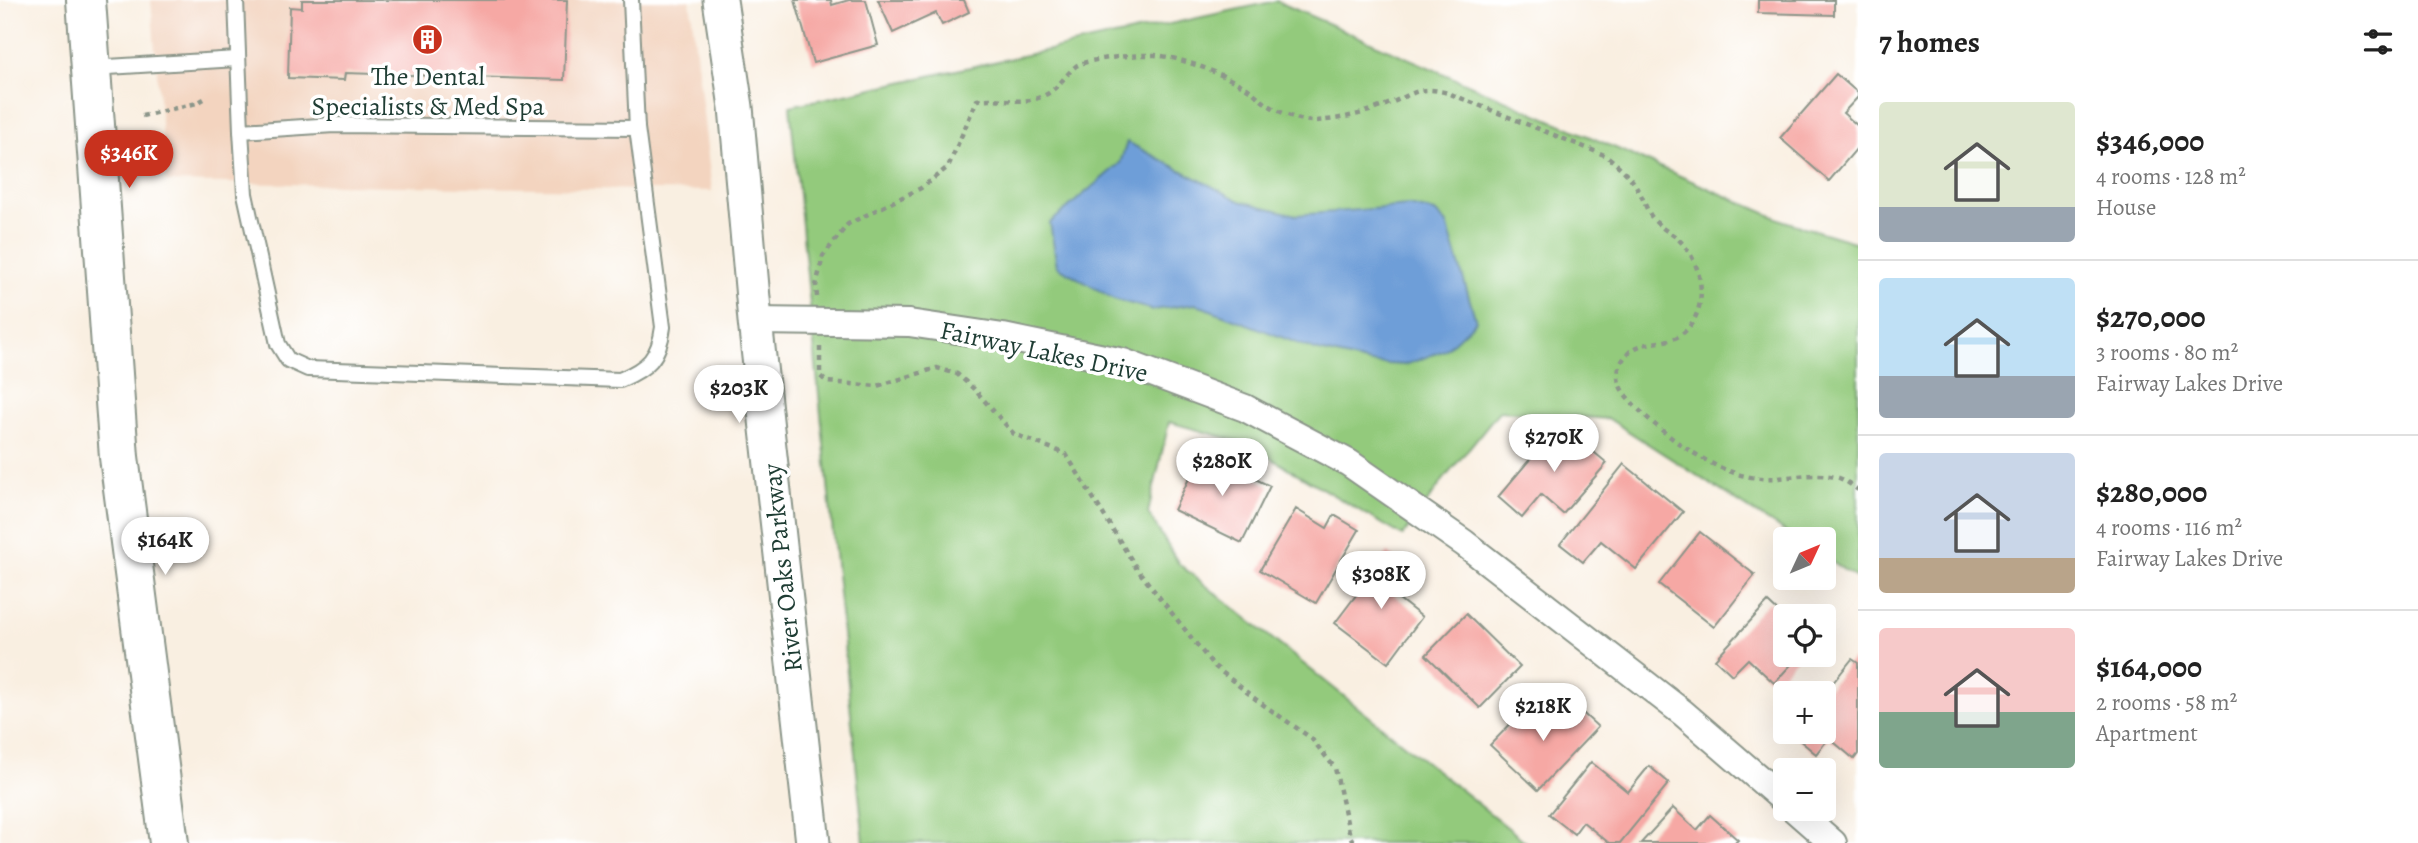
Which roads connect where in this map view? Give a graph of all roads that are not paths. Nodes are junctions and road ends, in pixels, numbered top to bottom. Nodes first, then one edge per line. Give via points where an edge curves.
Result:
1 (86, 0) edge
2 (236, 0) edge
3 (631, 0) edge
4 (720, 0) edge
5 (237, 59) junction
6 (91, 68) junction
7 (637, 128) junction
8 (241, 131) junction
9 (755, 321) junction
10 (1773, 791) edge
11 (1808, 821) edge
12 (169, 843) edge
13 (813, 843) edge
14 (1833, 843) edge

1 - 6 main road
2 - 5 lane
3 - 7 lane
4 - 9 street, River Oaks Parkway via 736,107
5 - 6 lane
5 - 8 lane
6 - 12 main road via 120,457
7 - 8 lane via 334,125
7 - 8 lane via 663,327 652,361 620,380 308,369 288,360 278,344 245,194
9 - 10 street, Fairway Lakes Drive via 909,323 1003,337 1123,362 1245,408 1349,463 1464,543 1683,713
9 - 13 street, River Oaks Parkway
11 - 14 street

